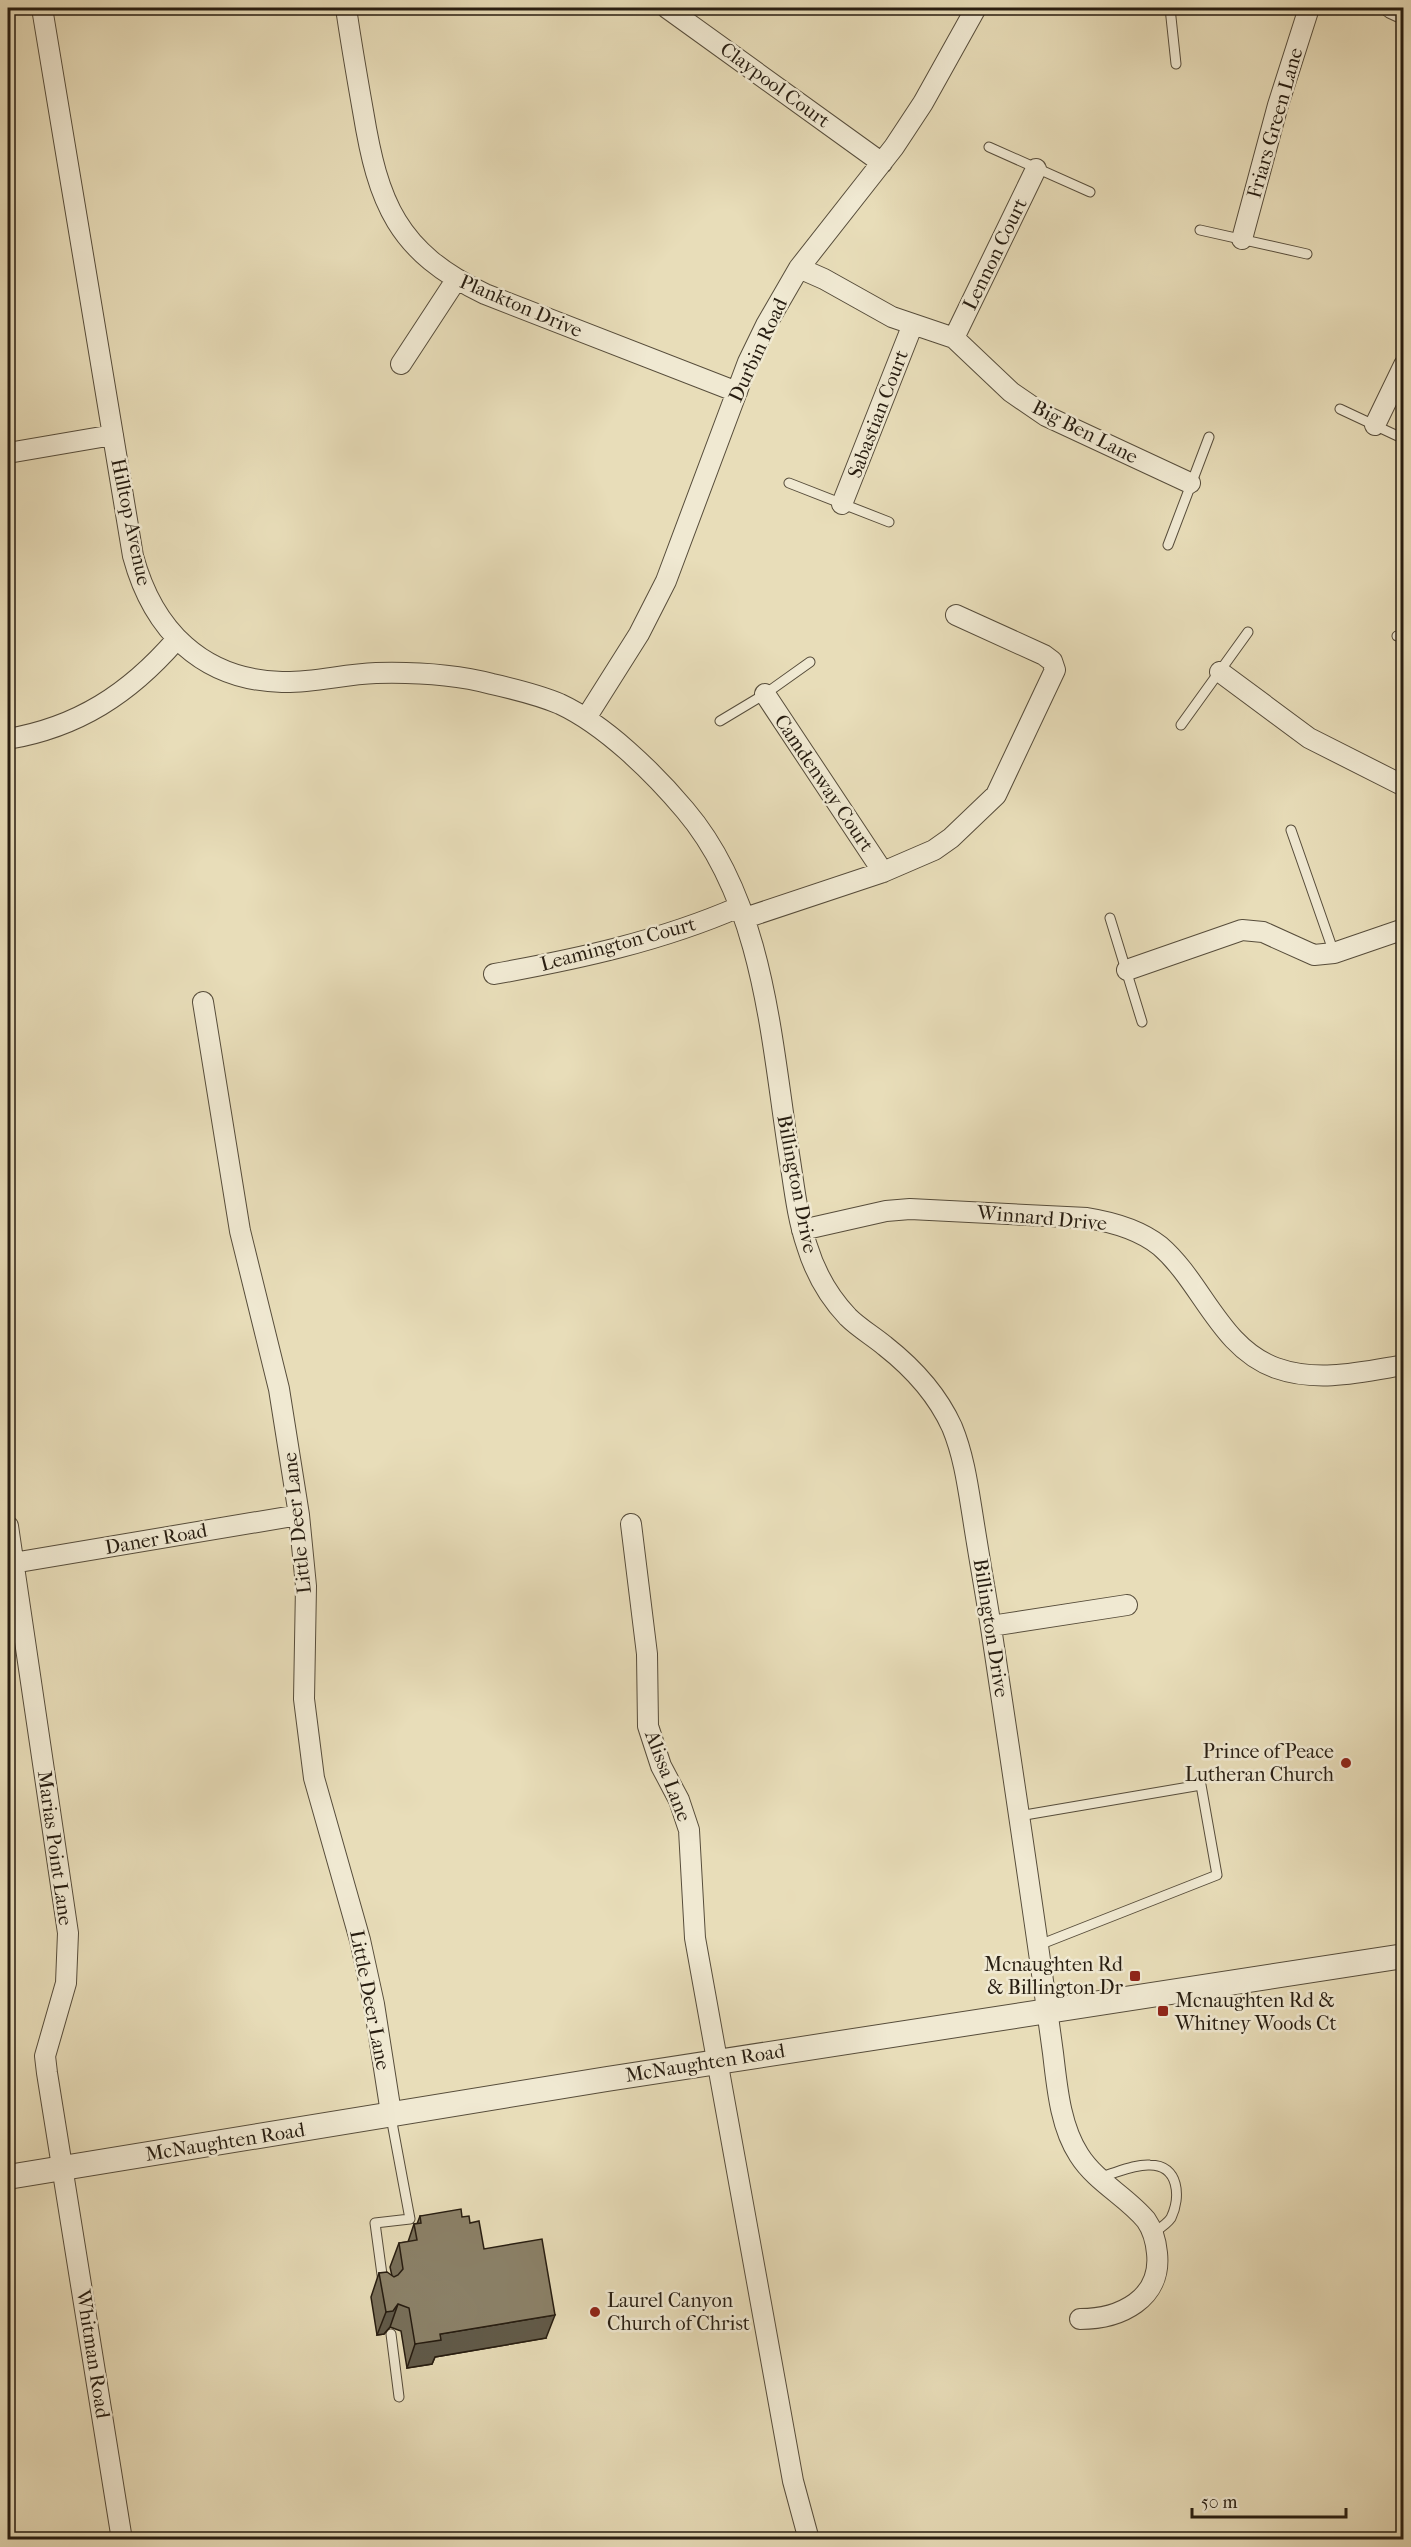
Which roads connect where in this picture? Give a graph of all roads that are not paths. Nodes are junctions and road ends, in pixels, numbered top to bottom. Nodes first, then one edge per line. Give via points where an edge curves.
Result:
1 (42, 8) edge
2 (346, 8) edge
3 (667, 8) edge
4 (976, 8) edge
5 (1170, 8) edge
6 (1309, 8) edge
7 (1391, 8) edge
8 (1404, 14) edge
9 (1176, 64) dead end
10 (989, 147) dead end
11 (882, 163) junction
12 (1036, 169) junction
13 (1090, 192) dead end
14 (1200, 230) dead end
15 (1242, 239) junction
16 (1307, 254) dead end
17 (799, 268) junction
18 (456, 280) junction
19 (914, 324) junction
20 (954, 338) junction
21 (401, 364) dead end
22 (1404, 365) edge
23 (737, 392) junction
24 (1341, 409) dead end
25 (1375, 425) junction
26 (113, 435) junction
27 (1209, 437) dead end
28 (1404, 439) edge
29 (8, 453) edge
30 (789, 483) dead end
31 (1190, 483) junction
32 (842, 504) junction
33 (889, 522) dead end
34 (1168, 545) dead end
35 (956, 615) dead end
36 (1248, 632) dead end
37 (176, 640) junction
38 (810, 662) dead end
39 (1220, 672) junction
40 (765, 694) junction
41 (586, 718) junction
42 (720, 720) dead end
43 (1181, 725) dead end
44 (8, 739) edge
45 (1404, 786) edge
46 (1291, 830) dead end
47 (883, 872) junction
48 (742, 913) junction
49 (1110, 918) dead end
50 (1404, 929) edge
51 (1334, 953) junction
52 (1127, 970) junction
53 (494, 974) dead end
54 (203, 1002) dead end
55 (1142, 1022) dead end
56 (802, 1230) junction
57 (1404, 1365) edge
58 (299, 1515) junction
59 (631, 1524) dead end
60 (8, 1526) edge
61 (13, 1563) junction
62 (1126, 1605) dead end
63 (991, 1626) junction
64 (1019, 1816) junction
65 (1039, 1945) junction
66 (1404, 1956) edge
67 (1047, 2010) junction
68 (717, 2061) junction
69 (391, 2114) junction
70 (63, 2168) junction
71 (8, 2177) edge
72 (1098, 2178) junction
73 (1153, 2233) junction
74 (385, 2294) edge
75 (1080, 2319) dead end
76 (391, 2334) dead end
77 (399, 2397) dead end
78 (122, 2540) edge
79 (809, 2540) edge

1 - 26 street, Hilltop Avenue
2 - 18 street, Plankton Drive via 370,159 380,191 408,238
3 - 11 street, Claypool Court
4 - 11 street, Durbin Road via 923,103
5 - 9 lane
6 - 15 street, Friars Green Lane
7 - 8 street
10 - 12 lane
11 - 17 street, Durbin Road
12 - 13 lane
12 - 20 street, Lennon Court
14 - 15 lane
15 - 16 lane
17 - 19 street, Big Ben Lane via 892,317
17 - 23 street, Durbin Road via 766,325
18 - 21 street
18 - 23 street, Plankton Drive
19 - 20 street, Big Ben Lane
19 - 32 street, Sabastian Court
20 - 31 street, Big Ben Lane via 1011,392 1046,416
22 - 25 street
23 - 41 street, Durbin Road via 666,581 639,634
24 - 25 lane
25 - 28 lane
26 - 29 street
26 - 37 street, Hilltop Avenue via 140,579 148,601
27 - 31 lane
30 - 32 lane
31 - 34 lane
32 - 33 lane
35 - 47 street, Camdenway Court via 1044,655 1055,670 996,795 934,850
36 - 39 lane
37 - 41 street, Hilltop Avenue via 224,670 266,681 426,673 490,683 556,702
37 - 44 street via 159,660 102,707 63,725
38 - 40 lane
39 - 43 lane
39 - 45 street via 1309,738
40 - 42 lane
40 - 47 street, Camdenway Court
41 - 48 street, Billington Drive via 656,778 689,815 710,845
46 - 51 lane
47 - 48 street, Camdenway Court
48 - 53 street, Leamington Court via 563,962
48 - 56 street, Billington Drive via 766,1010
49 - 52 lane
50 - 51 street
51 - 52 street via 1314,955 1253,929 1231,933
52 - 55 lane
54 - 58 street, Little Deer Lane via 240,1231 279,1389
56 - 57 street, Winnard Drive via 910,1209 1112,1222 1159,1246 1224,1328 1248,1352 1275,1368 1340,1375
56 - 63 street, Billington Drive via 829,1293 850,1320 922,1378 952,1427 965,1472
58 - 61 street, Daner Road
58 - 69 street, Little Deer Lane via 306,1586 304,1699 309,1745 322,1812 360,1940
59 - 68 street, Alissa Lane via 647,1654 648,1726 689,1830 695,1938
60 - 61 street, Marias Point Lane
61 - 70 street, Marias Point Lane via 68,1933 66,1983 45,2056
62 - 63 street
63 - 64 street, Billington Drive
64 - 65 street, Billington Drive
64 - 65 lane via 1201,1785 1217,1875
65 - 67 street, Billington Drive
66 - 67 street, McNaughten Road
67 - 68 street, McNaughten Road
67 - 72 street, Billington Drive via 1070,2138
68 - 69 street, McNaughten Road
68 - 79 street, Alissa Lane via 793,2481
69 - 70 street, McNaughten Road
69 - 74 lane via 410,2219 375,2223
70 - 71 street, McNaughten Road
70 - 78 street, Whitman Road
72 - 73 street, Billington Drive via 1146,2220
72 - 73 lane via 1151,2164 1173,2175 1176,2203 1170,2220
73 - 75 street via 1158,2270 1154,2284 1141,2301 1110,2315
76 - 77 lane

